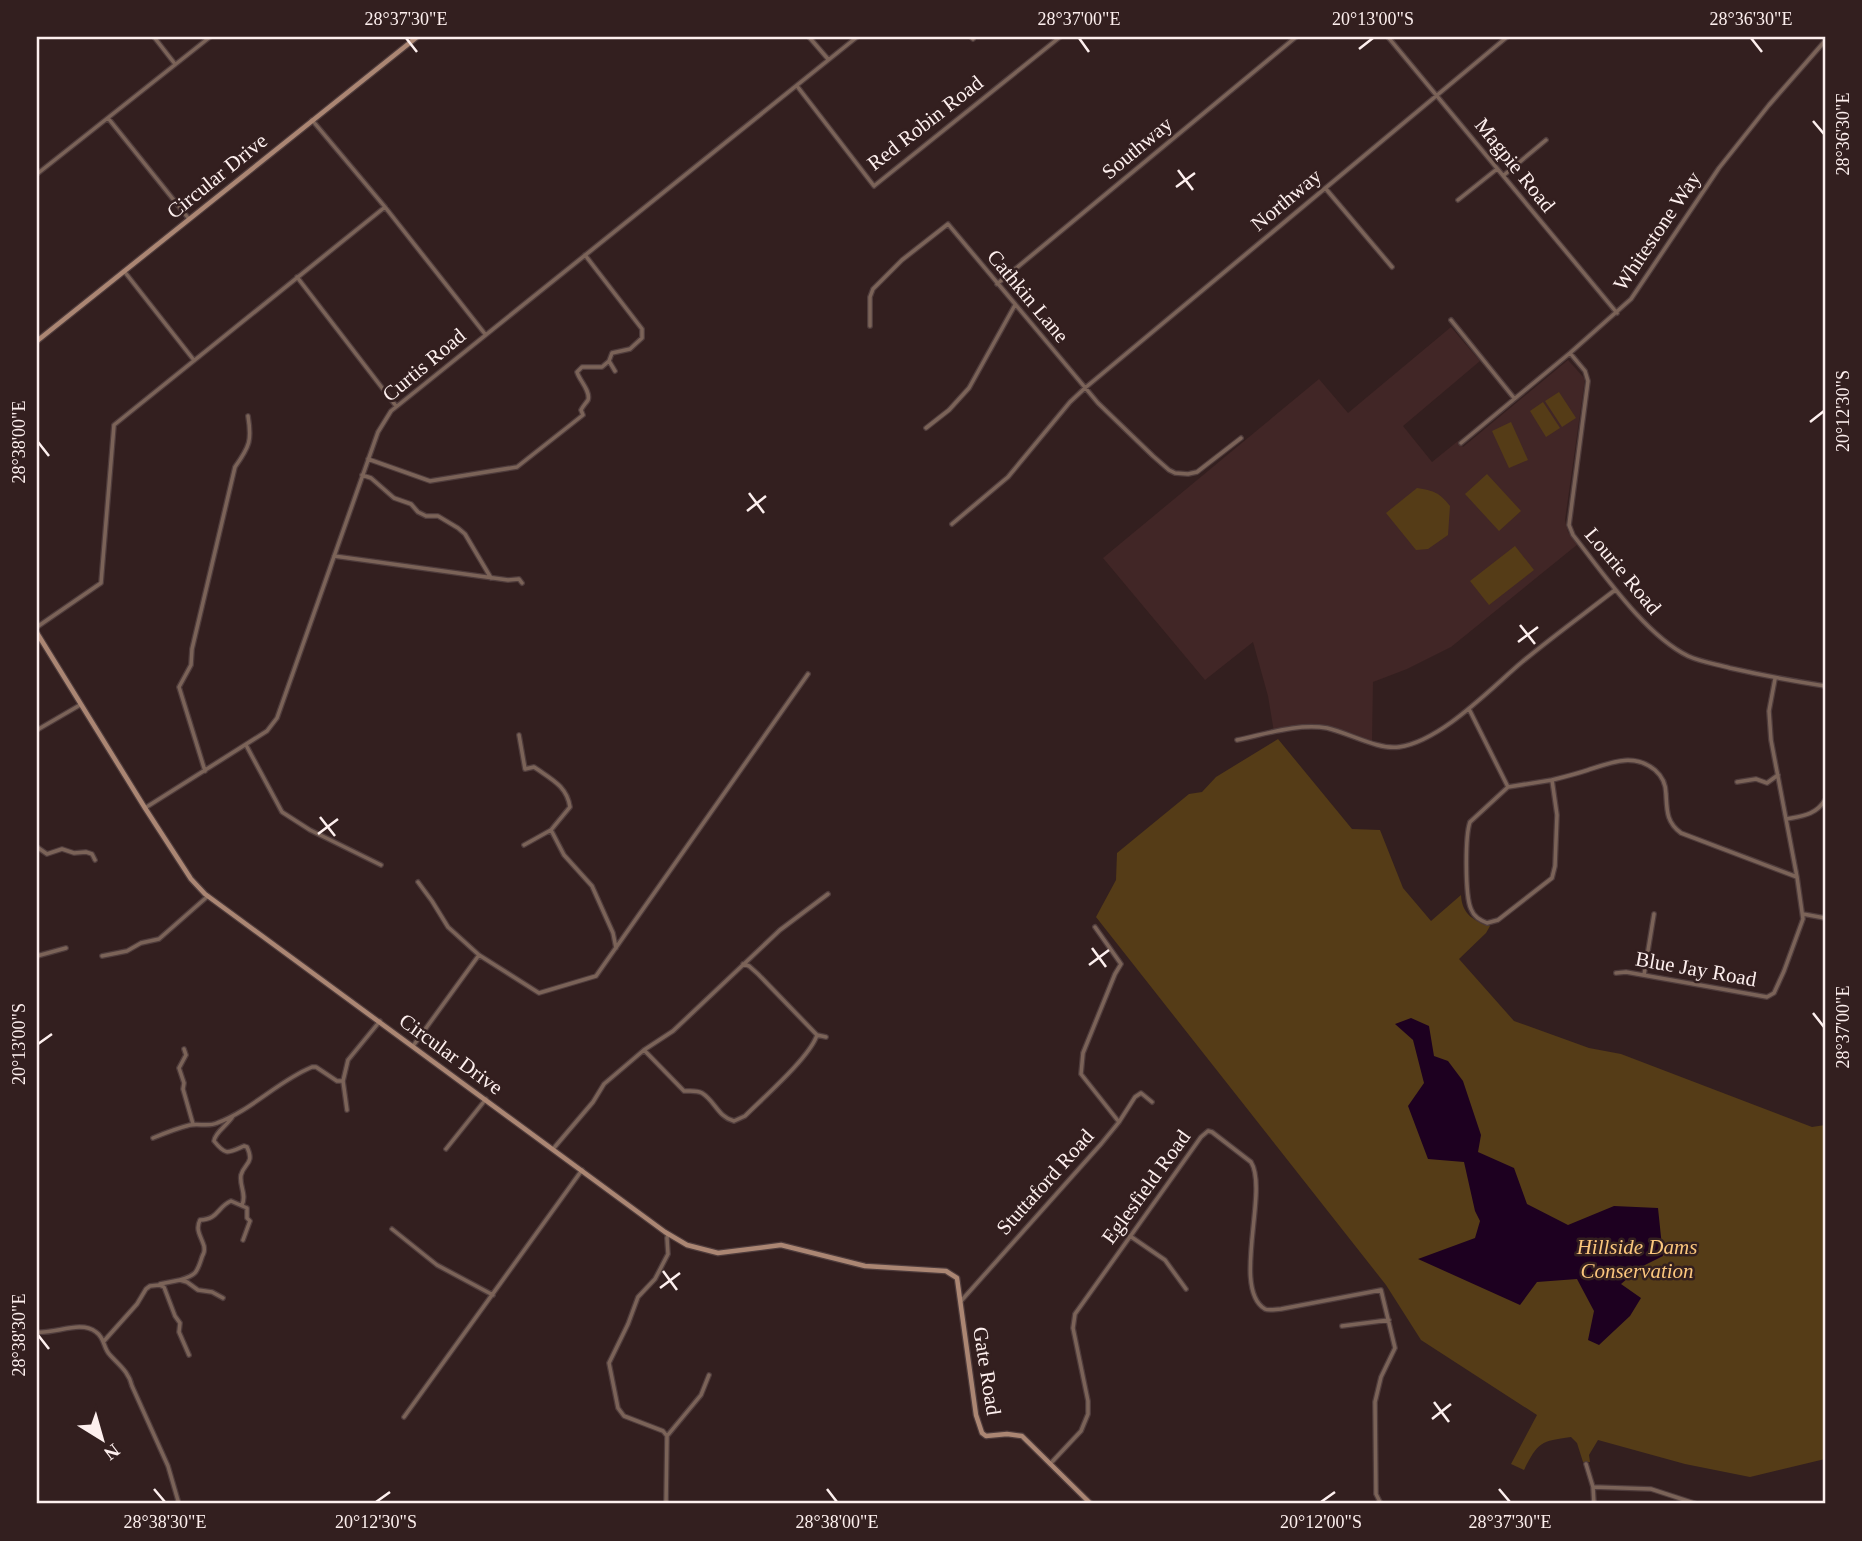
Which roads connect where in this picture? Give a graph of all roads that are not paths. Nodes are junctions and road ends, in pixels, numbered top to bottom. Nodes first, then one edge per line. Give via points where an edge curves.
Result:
1 (154, 37) edge
2 (210, 37) edge
3 (417, 37) edge
4 (809, 37) edge
5 (857, 37) edge
6 (1060, 37) edge
7 (1296, 37) edge
8 (1388, 37) edge
9 (1507, 37) edge
10 (1825, 41) edge
11 (828, 59) junction
12 (175, 64) junction
13 (797, 86) junction
14 (1437, 95) junction
15 (108, 118) junction
16 (313, 120) junction
17 (1546, 140) dead end
18 (1498, 168) junction
19 (37, 174) edge
20 (1504, 175) junction
21 (1326, 188) junction
22 (1458, 200) dead end
23 (385, 207) junction
24 (189, 219) junction
25 (585, 255) junction
26 (1392, 267) dead end
27 (124, 271) junction
28 (297, 277) junction
29 (997, 284) junction
30 (1015, 305) junction
31 (1617, 313) junction
32 (1451, 320) dead end
33 (870, 326) dead end
34 (485, 335) junction
35 (37, 341) edge
36 (1570, 353) junction
37 (193, 359) junction
38 (609, 361) junction
39 (615, 371) dead end
40 (1085, 388) junction
41 (1514, 398) junction
42 (396, 406) junction
43 (248, 416) dead end
44 (926, 428) dead end
45 (1241, 438) dead end
46 (1461, 443) dead end
47 (368, 459) junction
48 (362, 475) junction
49 (952, 524) dead end
50 (334, 556) junction
51 (491, 578) junction
52 (522, 583) dead end
53 (1616, 589) junction
54 (37, 627) edge
55 (37, 633) edge
56 (808, 674) dead end
57 (1775, 679) junction
58 (1825, 686) edge
59 (80, 705) junction
60 (1469, 709) junction
61 (37, 730) edge
62 (519, 735) dead end
63 (1237, 740) dead end
64 (246, 745) junction
65 (205, 771) junction
66 (1778, 775) junction
67 (1552, 780) junction
68 (1737, 782) dead end
69 (1508, 787) junction
70 (1825, 800) edge
71 (145, 808) junction
72 (1787, 819) junction
73 (551, 830) junction
74 (524, 845) dead end
75 (37, 847) edge
76 (95, 860) dead end
77 (381, 864) dead end
78 (1797, 877) junction
79 (418, 883) dead end
80 (828, 894) dead end
81 (208, 896) junction
82 (1654, 914) dead end
83 (1802, 914) junction
84 (1825, 918) edge
85 (1095, 927) dead end
86 (66, 948) dead end
87 (616, 948) junction
88 (479, 955) junction
89 (37, 956) edge
90 (102, 956) dead end
91 (743, 964) junction
92 (1616, 973) dead end
93 (1644, 975) junction
94 (380, 1021) junction
95 (817, 1034) junction
96 (826, 1037) dead end
97 (413, 1045) junction
98 (184, 1049) dead end
99 (644, 1050) junction
100 (343, 1081) junction
101 (486, 1099) junction
102 (1152, 1102) dead end
103 (347, 1110) dead end
104 (234, 1115) junction
105 (1119, 1122) junction
106 (193, 1124) junction
107 (153, 1138) dead end
108 (446, 1149) dead end
109 (553, 1149) junction
110 (582, 1170) junction
111 (242, 1206) junction
112 (393, 1229) dead end
113 (668, 1234) junction
114 (1130, 1236) junction
115 (243, 1240) dead end
116 (180, 1280) junction
117 (159, 1285) junction
118 (1186, 1289) dead end
119 (494, 1295) junction
120 (223, 1298) dead end
121 (961, 1301) junction
122 (1389, 1320) junction
123 (1342, 1326) dead end
124 (37, 1332) edge
125 (104, 1341) junction
126 (189, 1355) dead end
127 (709, 1375) dead end
128 (404, 1418) dead end
129 (667, 1436) junction
130 (1050, 1464) junction
131 (1587, 1464) dead end
132 (1593, 1487) junction
133 (179, 1504) edge
134 (666, 1504) edge
135 (1091, 1504) edge
136 (1381, 1504) edge
137 (1594, 1504) edge
138 (1697, 1504) edge

1 - 12 street
2 - 12 street
3 - 16 street, Circular Drive
4 - 11 street
5 - 11 street, Curtis Road
6 - 13 street, Red Robin Road via 874,186
7 - 29 street, Southway
8 - 14 street, Magpie Road
9 - 14 street, Northway
10 - 31 street, Whitestone Way via 1719,168 1639,288
11 - 13 street, Curtis Road
12 - 15 street
13 - 25 street, Curtis Road
14 - 18 street, Magpie Road
14 - 21 street, Northway
15 - 19 street
15 - 24 street
16 - 23 street
16 - 24 street, Circular Drive
17 - 20 street
18 - 20 street, Magpie Road
18 - 22 street
20 - 31 street, Magpie Road
21 - 26 street
21 - 40 street, Northway
23 - 28 street
23 - 34 street
24 - 27 street, Circular Drive
25 - 34 street, Curtis Road
25 - 38 street via 643,333 630,349 612,353
27 - 35 street, Circular Drive
27 - 37 street
28 - 37 street
28 - 42 street
29 - 30 street, Cathkin Lane
29 - 33 street, Cathkin Lane via 948,224 873,289
30 - 40 street, Cathkin Lane
30 - 44 street via 969,388
31 - 36 street, Whitestone Way
32 - 41 street
34 - 42 street, Curtis Road
36 - 41 street, Whitestone Way
36 - 53 street, Lourie Road via 1588,381 1569,528
37 - 54 street via 114,425 101,583
38 - 39 street
38 - 47 street via 577,372 589,395 583,415 517,467 429,481
40 - 45 street, Cathkin Lane via 1175,473 1197,472
40 - 49 street, Northway via 1008,477
41 - 46 street, Whitestone Way
42 - 47 street, Curtis Road via 378,432
43 - 65 street via 251,439 235,467 191,665 179,687
47 - 48 street, Curtis Road
48 - 50 street, Curtis Road
48 - 51 street via 418,512 438,516 458,528
50 - 51 street
50 - 64 street, Curtis Road via 277,718
51 - 52 street
53 - 57 street, Lourie Road via 1651,629 1680,651
53 - 60 street
55 - 59 street, Circular Drive
56 - 87 street
57 - 58 street, Lourie Road
57 - 66 street, Blue Jay Road via 1769,722
59 - 61 street
59 - 71 street, Circular Drive
60 - 63 street via 1431,736 1399,747 1313,727
60 - 69 street
62 - 73 street via 525,769 534,766 569,796 570,807
64 - 65 street, Curtis Road
64 - 77 street via 282,812
65 - 71 street, Curtis Road
66 - 68 street via 1767,783 1756,779
66 - 72 street, Blue Jay Road
67 - 69 street
67 - 69 street via 1557,815 1554,873 1548,883 1487,923 1478,919 1469,903 1468,830 1470,822
67 - 78 street via 1617,760 1649,765 1666,786 1668,815 1675,829
70 - 72 street via 1814,813
71 - 81 street, Circular Drive via 191,879
72 - 78 street, Blue Jay Road
73 - 74 street
73 - 87 street via 564,855 592,886
75 - 76 street via 47,854 62,849 86,852
78 - 83 street, Blue Jay Road
79 - 88 street via 448,927
80 - 91 street
81 - 90 street via 159,939
81 - 94 street, Circular Drive
82 - 93 street
83 - 84 street
83 - 93 street, Blue Jay Road via 1794,949 1770,997
85 - 105 street via 1121,964 1083,1053 1081,1074
86 - 89 street
87 - 88 street via 596,976 539,993
88 - 97 street
91 - 95 street
91 - 99 street via 673,1031
92 - 93 street, Blue Jay Road
94 - 97 street, Circular Drive
94 - 100 street via 348,1060
95 - 96 street
95 - 99 street via 805,1056 745,1116 734,1121 724,1118 704,1094 684,1091
97 - 101 street, Circular Drive
98 - 106 street via 187,1055 179,1068
99 - 109 street via 604,1084
100 - 103 street
100 - 104 street via 313,1067
101 - 108 street
101 - 109 street, Circular Drive
102 - 105 street, Stuttaford Road via 1141,1093
104 - 106 street via 209,1126
104 - 111 street via 214,1141 227,1153 247,1147 248,1164 240,1177 245,1197
105 - 121 street, Stuttaford Road
106 - 107 street
109 - 110 street, Circular Drive
110 - 113 street, Circular Drive
110 - 119 street
111 - 115 street via 250,1221
111 - 116 street via 231,1200 216,1216 200,1220 197,1228 204,1252 200,1267
112 - 119 street via 437,1265
113 - 121 street, Circular Drive via 687,1245 718,1253 781,1245 864,1266 946,1271 957,1278
113 - 129 street via 668,1254 655,1279 638,1297 609,1363 618,1408 624,1416
114 - 118 street via 1165,1260
114 - 122 street, Eglesfield Road via 1201,1137 1212,1132 1254,1168 1251,1289 1264,1308 1381,1290
114 - 130 street, Eglesfield Road via 1074,1317 1088,1414 1081,1432
116 - 117 street
116 - 120 street
117 - 125 street via 146,1289
117 - 126 street via 180,1323
119 - 128 street
121 - 130 street, Gate Road via 982,1433 1022,1436
122 - 123 street
122 - 136 street via 1395,1348 1375,1402 1376,1494
124 - 125 street via 88,1328
125 - 133 street via 106,1351 130,1379 168,1466
127 - 129 street via 701,1395
129 - 134 street
130 - 135 street, Gate Road
131 - 132 street
132 - 137 street
132 - 138 street via 1651,1489

